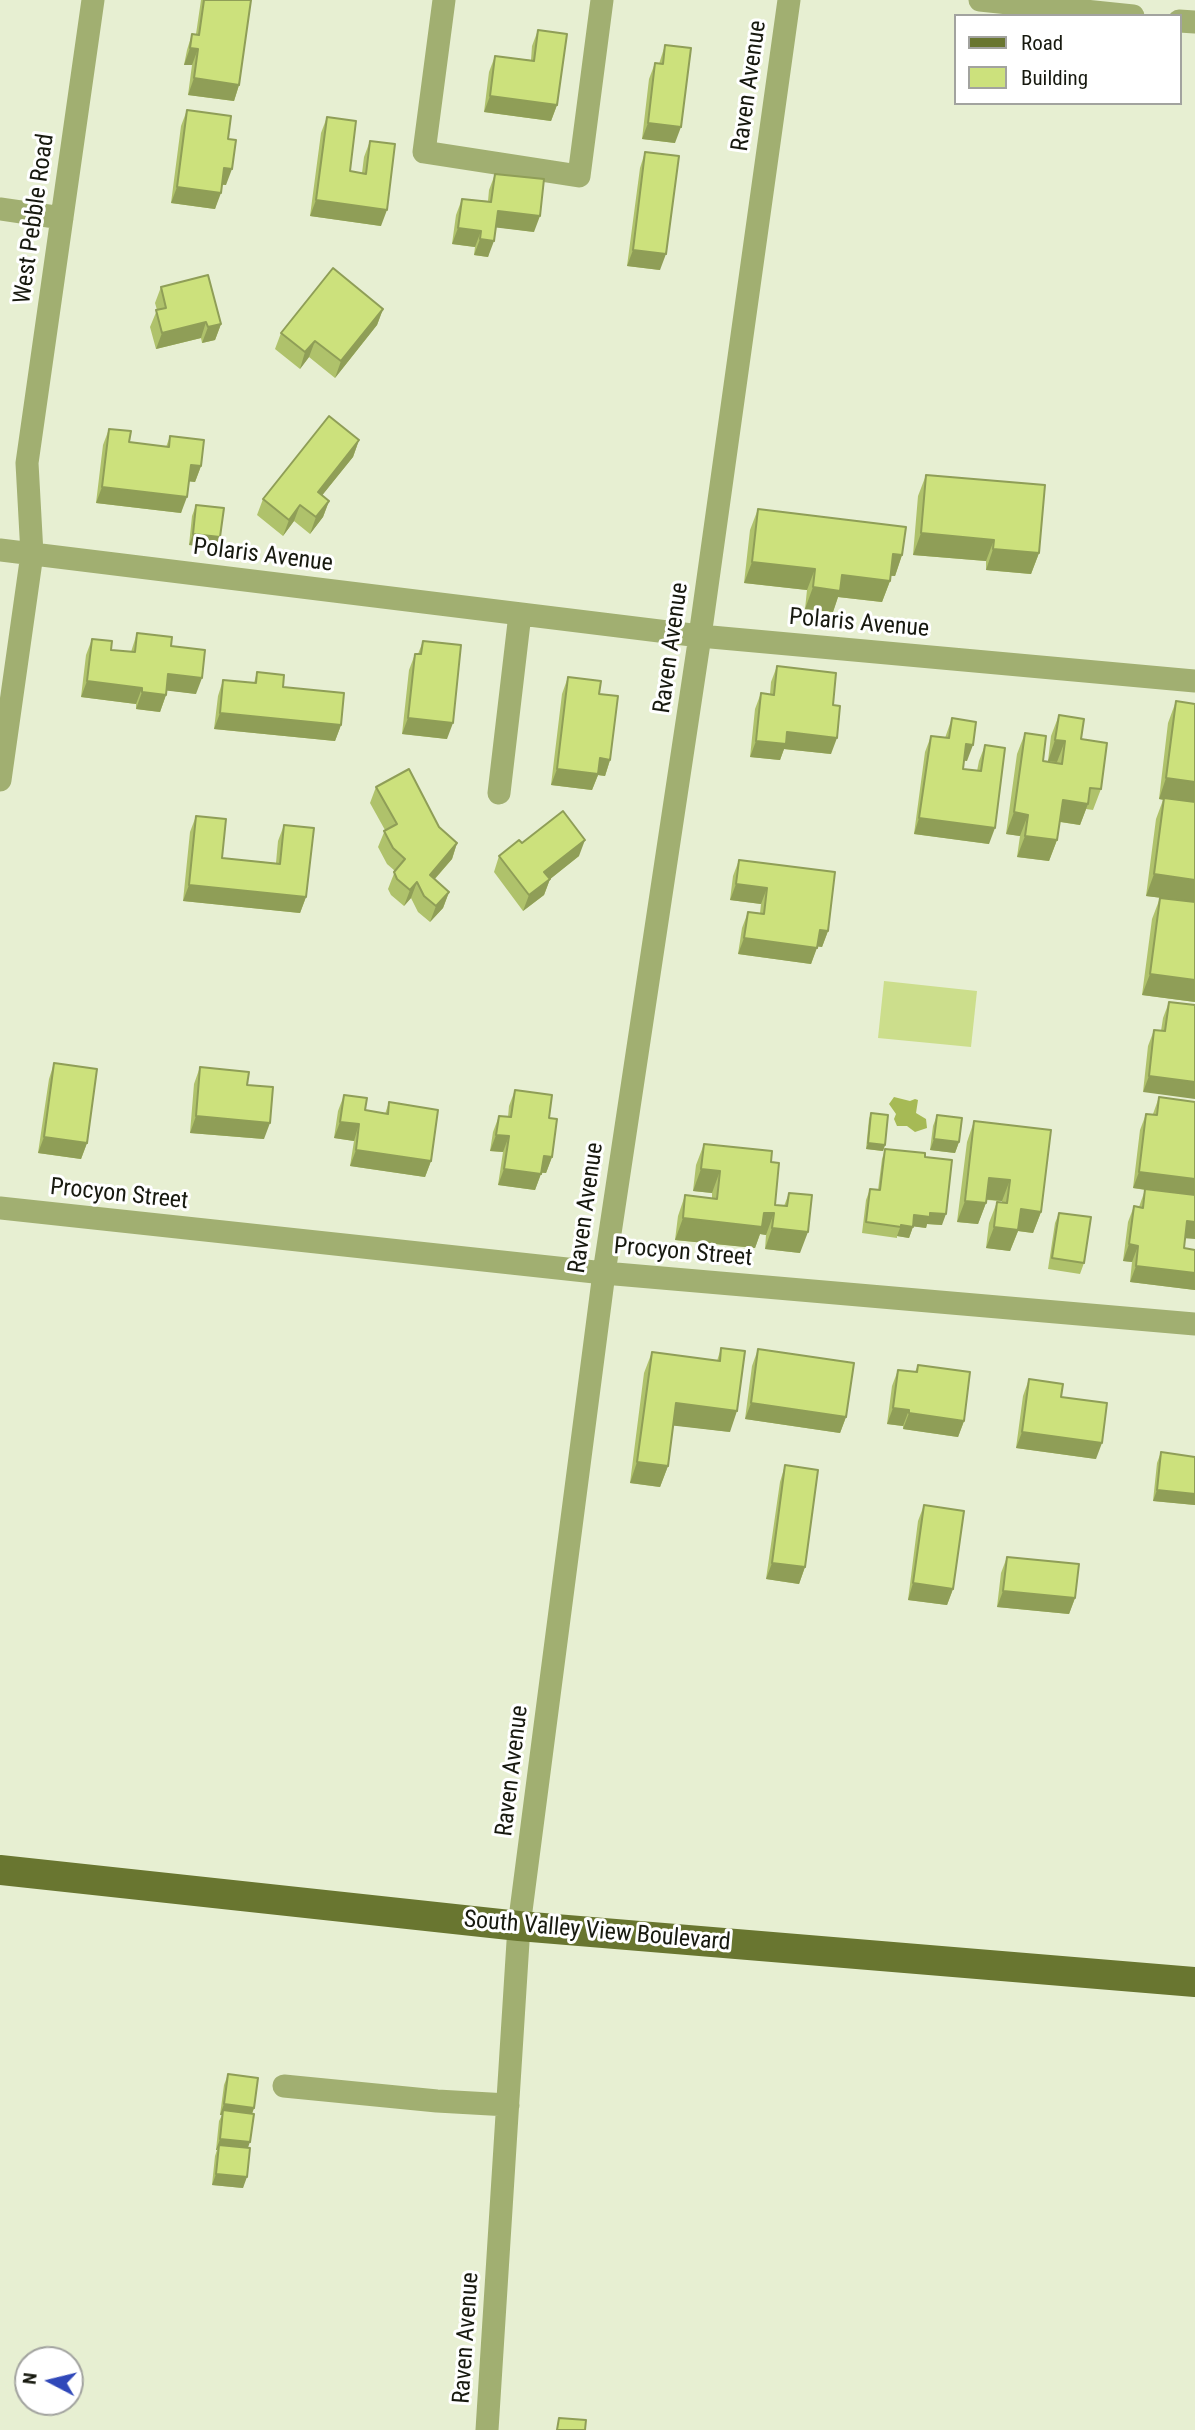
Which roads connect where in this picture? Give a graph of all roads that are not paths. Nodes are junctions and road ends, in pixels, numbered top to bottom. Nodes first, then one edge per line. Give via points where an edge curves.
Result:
1 (93, 0) edge
2 (444, 0) edge
3 (602, 0) edge
4 (789, 0) edge
5 (980, 0) edge
6 (1114, 14) edge
7 (0, 209) edge
8 (62, 218) junction
9 (0, 550) edge
10 (32, 554) junction
11 (520, 614) junction
12 (700, 636) junction
13 (1195, 681) edge
14 (0, 780) edge
15 (499, 793) dead end
16 (0, 1208) edge
17 (604, 1273) junction
18 (1195, 1324) edge
19 (0, 1870) edge
20 (519, 1926) junction
21 (1195, 1982) edge
22 (284, 2086) dead end
23 (508, 2105) junction
24 (487, 2430) edge

1 - 8 street, West Pebble Road
2 - 3 street via 425,152 579,176
4 - 12 street, Raven Avenue
5 - 6 street
7 - 8 street
8 - 10 street, West Pebble Road via 27,463
9 - 10 street, Polaris Avenue
10 - 11 street, Polaris Avenue
10 - 14 street, West Pebble Road
11 - 12 street, Polaris Avenue
11 - 15 street
12 - 13 street, Polaris Avenue
12 - 17 street, Raven Avenue
16 - 17 street, Procyon Street
17 - 18 street, Procyon Street
17 - 20 street, Raven Avenue
19 - 20 main road, South Valley View Boulevard
20 - 21 main road, South Valley View Boulevard
20 - 23 street, Raven Avenue
22 - 23 street
23 - 24 street, Raven Avenue

